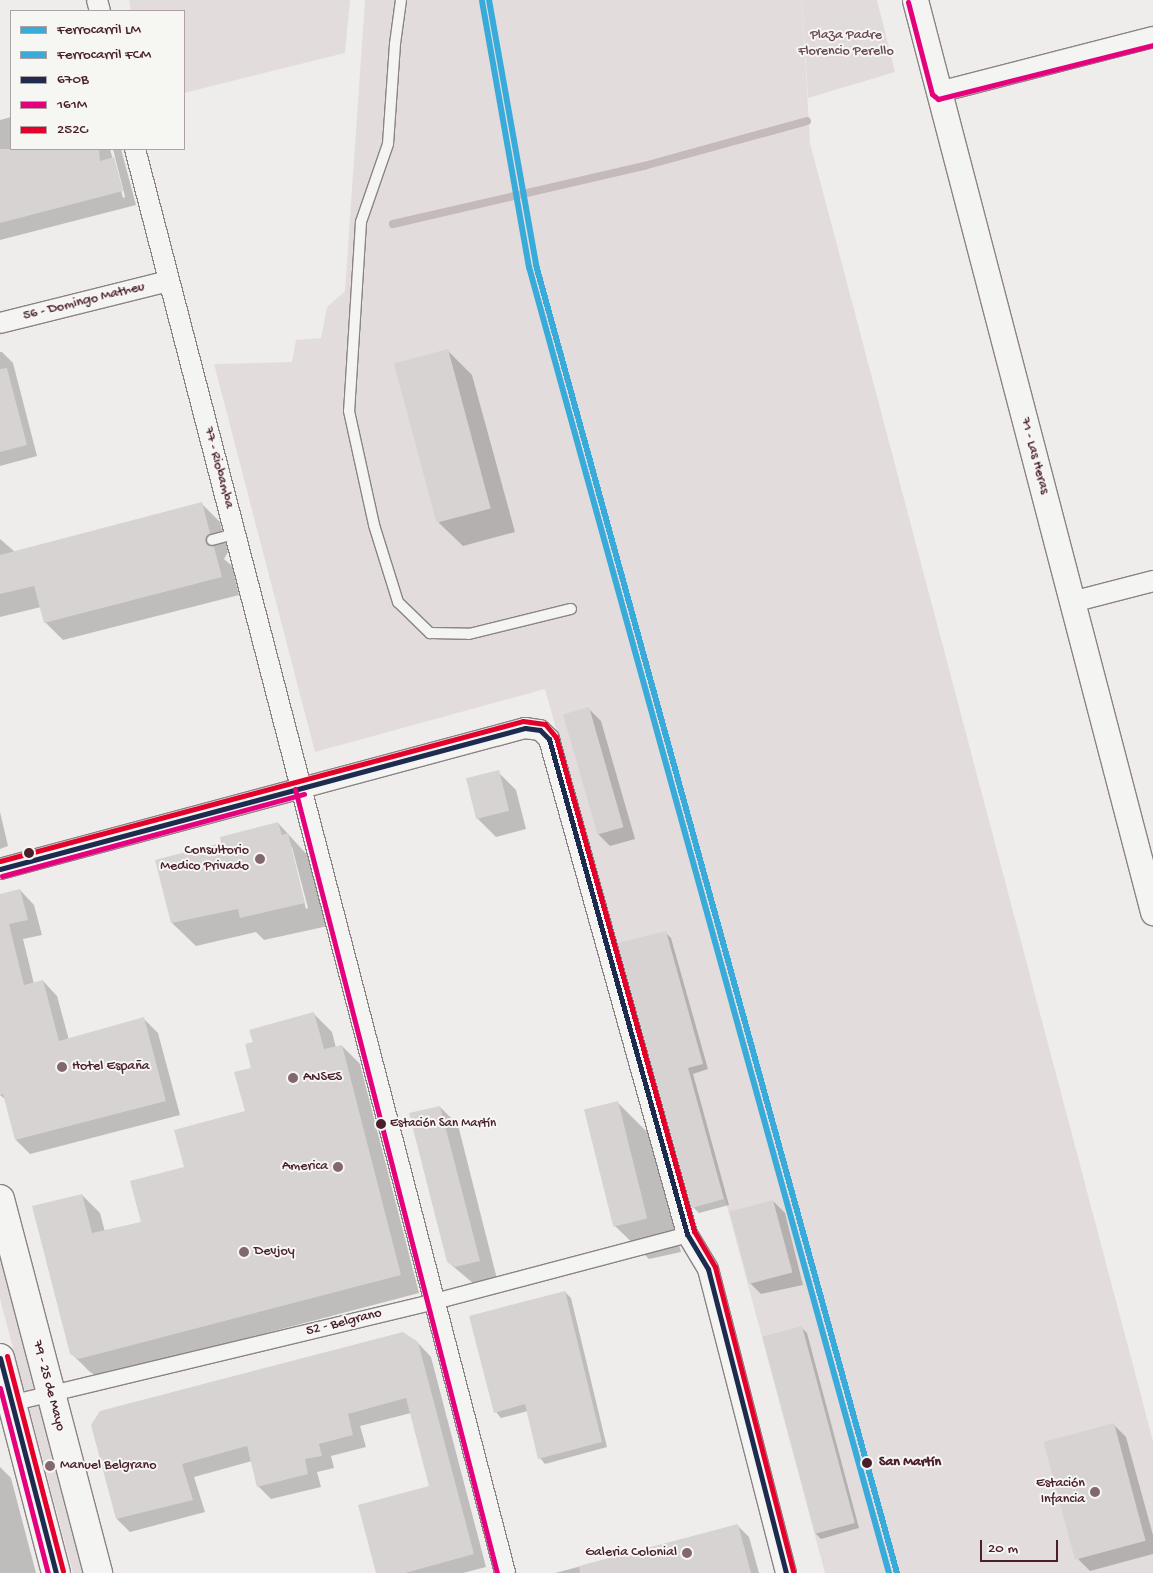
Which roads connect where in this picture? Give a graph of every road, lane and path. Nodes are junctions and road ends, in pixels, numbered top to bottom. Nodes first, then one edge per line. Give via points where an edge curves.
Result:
1 (401, 0) edge
2 (915, 0) edge
3 (1153, 37) edge
4 (939, 92) junction
5 (135, 150) edge
6 (168, 281) junction
7 (0, 323) edge
8 (235, 534) junction
9 (212, 540) dead end
10 (1153, 581) edge
11 (1072, 602) junction
12 (571, 610) dead end
13 (302, 787) junction
14 (0, 869) edge
15 (1153, 912) edge
16 (0, 1199) edge
17 (687, 1234) junction
18 (434, 1301) junction
19 (0, 1358) edge
20 (50, 1393) junction
21 (6, 1405) edge
22 (56, 1573) edge
23 (98, 1573) edge
24 (505, 1573) edge
25 (786, 1573) edge

1 - 12 lane via 388,144 361,222 349,411 374,525 398,602 430,633 469,634
2 - 4 street, 71 - Las Heras
3 - 4 street
4 - 11 street, 71 - Las Heras
5 - 6 street, 77 - Riobamba
6 - 7 street, 56 - Domingo Matheu
6 - 8 street, 77 - Riobamba
8 - 9 lane
8 - 13 street, 77 - Riobamba
10 - 11 street
11 - 15 street, 71 - Las Heras
13 - 14 street
13 - 17 street via 524,728 540,730 549,739
13 - 18 street, 77 - Riobamba
16 - 20 main road, 79 - 25 de Mayo
17 - 18 street, 52 - Belgrano
17 - 25 street via 708,1269
18 - 20 street, 52 - Belgrano
18 - 24 street, 77 - Riobamba
19 - 21 main road
20 - 21 street, 52 - Belgrano
20 - 23 main road, 79 - 25 de Mayo
21 - 22 main road

